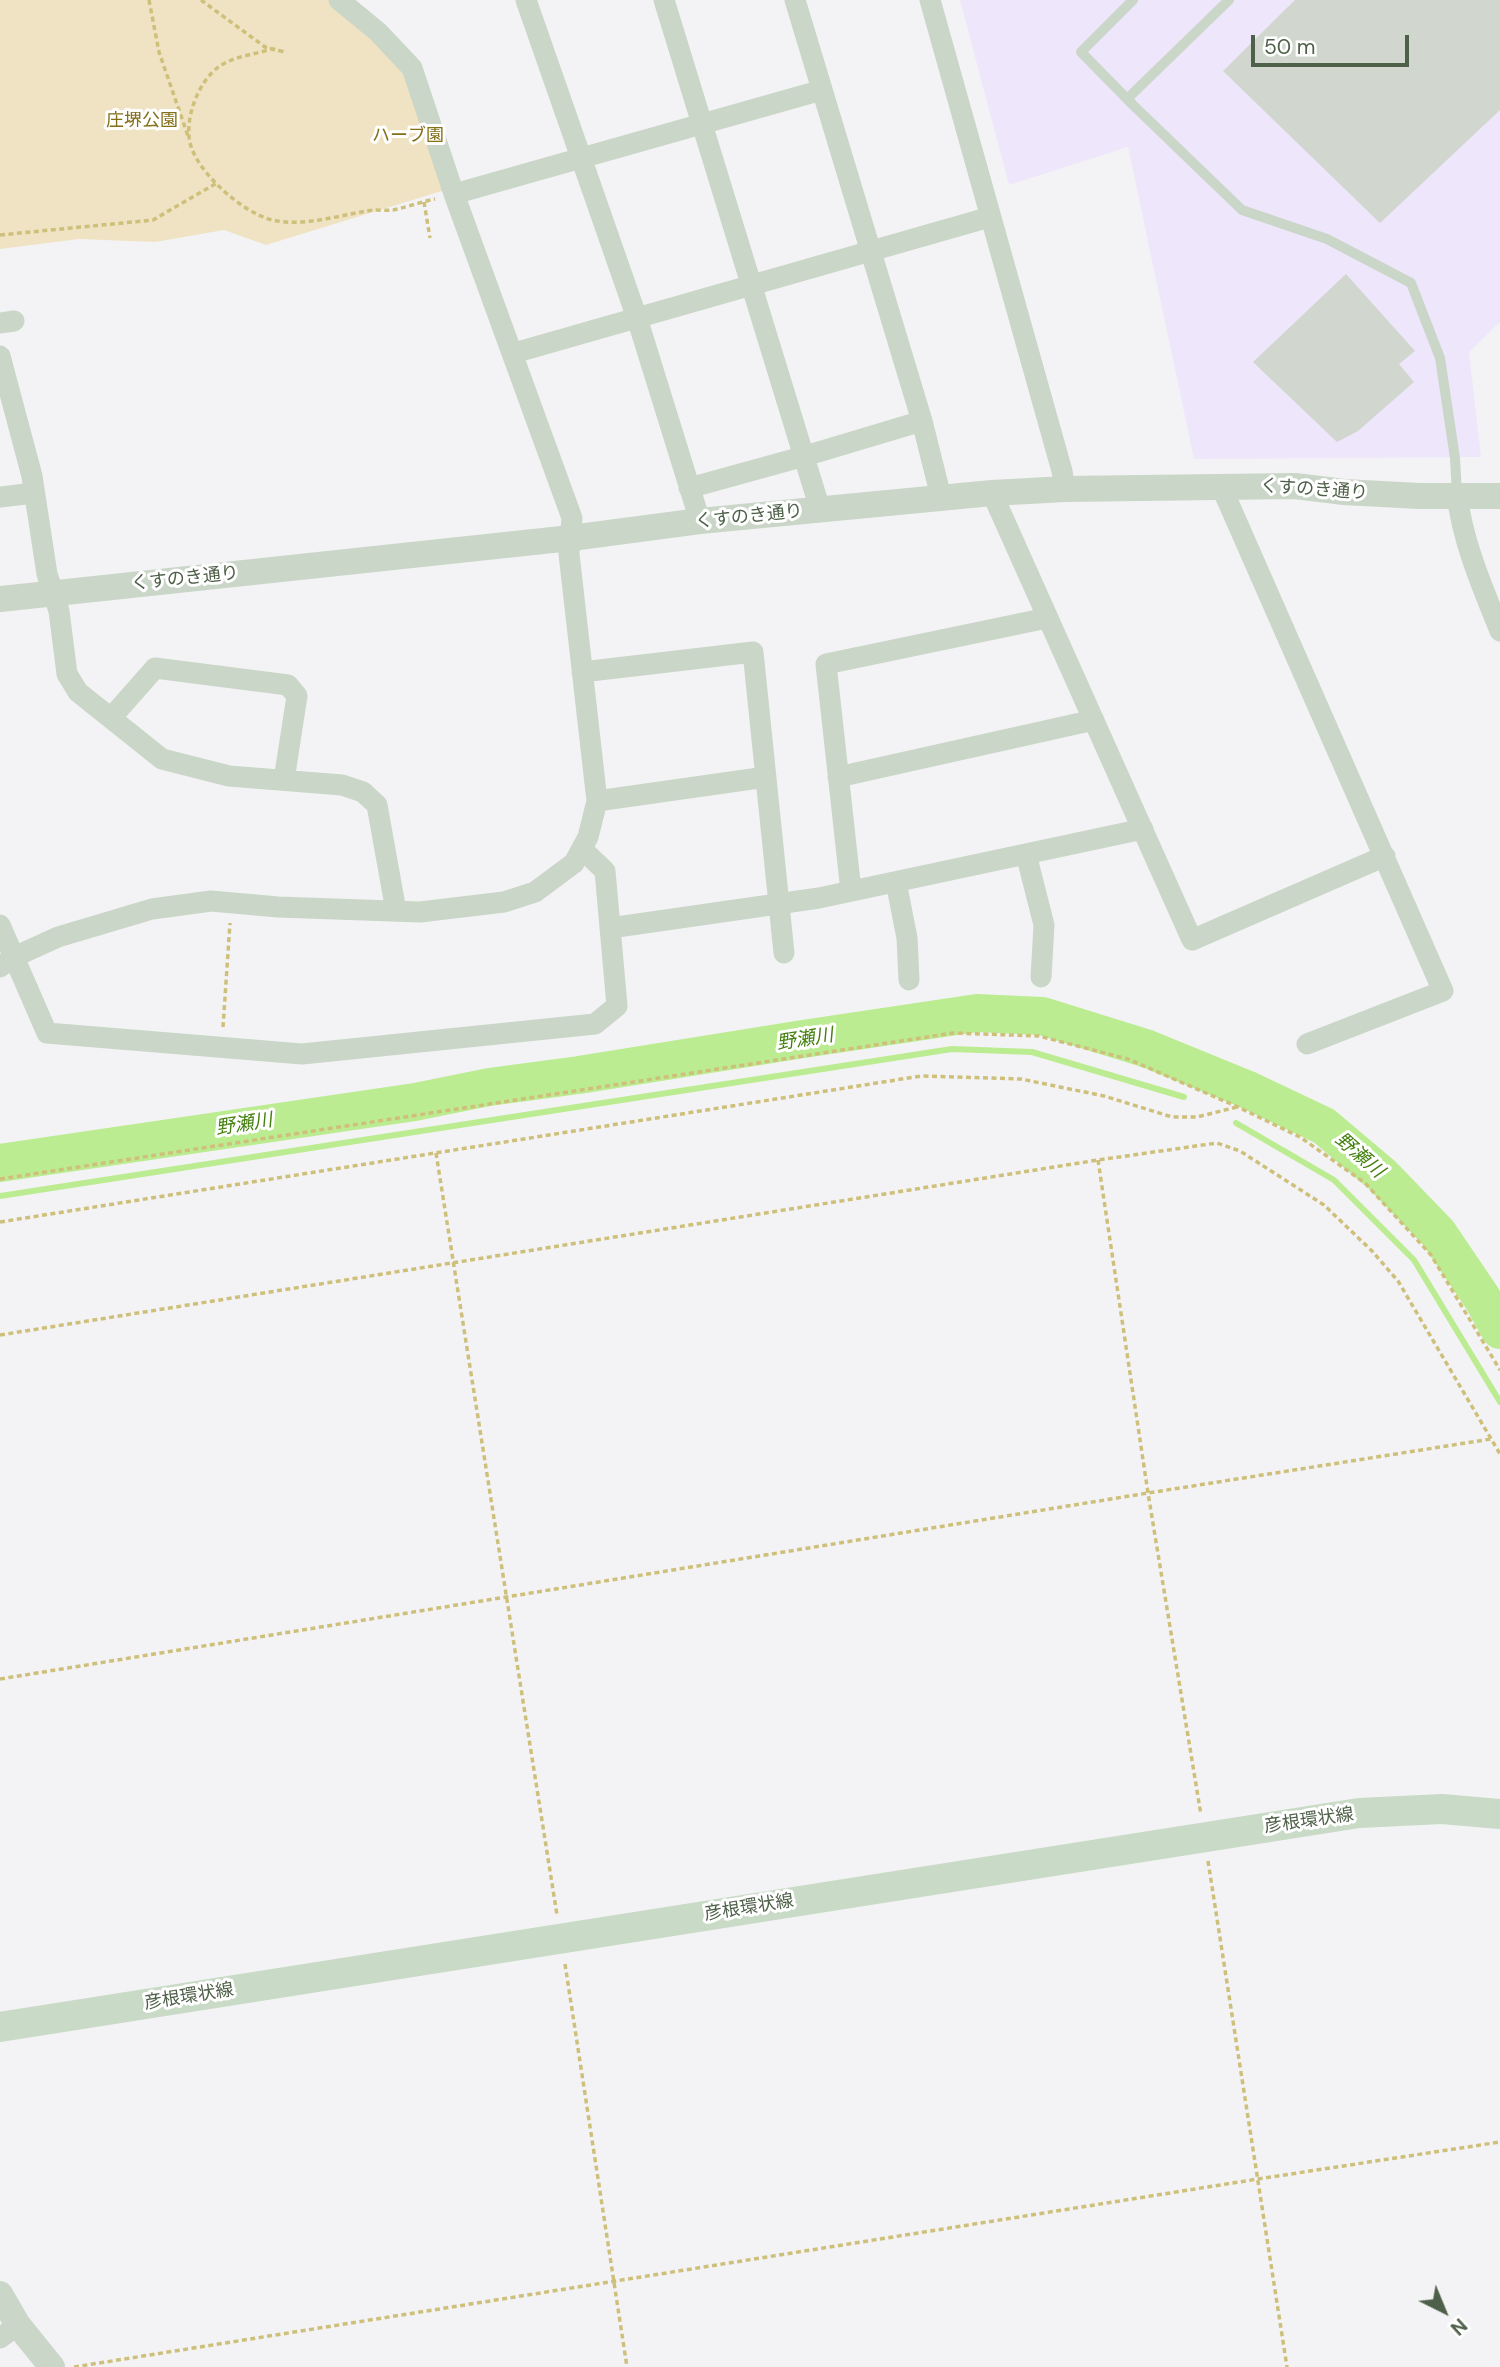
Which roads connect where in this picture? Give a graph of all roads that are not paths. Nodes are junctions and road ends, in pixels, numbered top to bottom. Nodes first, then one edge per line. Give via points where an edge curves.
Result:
1 (339, 0) edge
2 (526, 0) edge
3 (663, 0) edge
4 (795, 0) edge
5 (930, 0) edge
6 (1133, 0) edge
7 (1228, 0) edge
8 (822, 90) junction
9 (1127, 99) junction
10 (702, 124) junction
11 (581, 158) junction
12 (454, 194) junction
13 (990, 217) junction
14 (871, 251) junction
15 (753, 285) junction
16 (637, 318) junction
17 (513, 353) junction
18 (0, 356) edge
19 (922, 421) junction
20 (805, 456) junction
21 (1221, 486) junction
22 (689, 488) junction
23 (1065, 489) junction
24 (34, 493) junction
25 (992, 493) junction
26 (1457, 495) junction
27 (1500, 496) edge
28 (0, 497) edge
29 (940, 497) junction
30 (820, 509) junction
31 (700, 521) junction
32 (571, 538) junction
33 (53, 593) junction
34 (0, 599) edge
35 (1047, 618) junction
36 (1500, 631) edge
37 (582, 672) junction
38 (111, 718) junction
39 (1094, 720) junction
40 (766, 777) junction
41 (838, 777) junction
42 (284, 780) junction
43 (597, 802) junction
44 (1143, 829) junction
45 (582, 849) junction
46 (1026, 854) junction
47 (1385, 856) junction
48 (896, 882) junction
49 (851, 891) junction
50 (779, 904) junction
51 (396, 911) junction
52 (0, 925) edge
53 (610, 928) junction
54 (784, 953) dead end
55 (7, 962) edge
56 (1041, 977) dead end
57 (909, 980) dead end
58 (1307, 1044) dead end
59 (1500, 1814) edge
60 (0, 2027) edge
61 (0, 2294) edge
62 (9, 2331) edge
63 (52, 2367) edge

1 - 12 street via 412,68
2 - 11 street
3 - 10 street
4 - 8 street
5 - 13 street
6 - 9 lane via 1081,52
7 - 9 lane
8 - 10 street
8 - 14 street
9 - 26 lane via 1242,210 1327,239 1411,283 1440,358
10 - 11 street
10 - 15 street
11 - 12 street
11 - 16 street
12 - 17 street
13 - 14 street
13 - 23 street
14 - 15 street
14 - 19 street
15 - 16 street
15 - 20 street
16 - 17 street
16 - 22 street
17 - 32 street via 572,518
18 - 24 street
19 - 20 street
19 - 29 street
20 - 22 street
20 - 30 street
21 - 23 street, くすのき通り
21 - 26 street, くすのき通り
21 - 47 street
22 - 31 street
23 - 25 street, くすのき通り
24 - 28 street
24 - 33 street
25 - 29 street, くすのき通り
25 - 35 street
26 - 27 street, くすのき通り
26 - 36 street via 1466,546
29 - 30 street, くすのき通り
30 - 31 street, くすのき通り
31 - 32 street, くすのき通り
32 - 33 street, くすのき通り
32 - 37 street
33 - 34 street, くすのき通り
33 - 38 street via 67,674 78,692
35 - 39 street
35 - 41 street via 826,664
37 - 40 street via 753,652
37 - 43 street
38 - 42 street via 162,759 229,776
38 - 42 street via 155,668 288,685 296,696
39 - 41 street
39 - 44 street
40 - 43 street
40 - 50 street
41 - 49 street
42 - 51 street via 342,785 363,792 377,805
43 - 45 street
44 - 46 street
44 - 47 street via 1192,940
45 - 51 street via 574,863 535,892 504,902
45 - 53 street via 605,872
46 - 48 street
46 - 56 street via 1044,925
47 - 58 street via 1443,991
48 - 49 street
48 - 57 street via 907,938
49 - 50 street
50 - 53 street
50 - 54 street
51 - 55 street via 211,901 152,909 58,937
52 - 55 street
53 - 55 street via 617,1006 595,1024 302,1054 47,1033
59 - 60 main road, 彦根環状線 via 1442,1809 1359,1813
61 - 62 street
62 - 63 street

